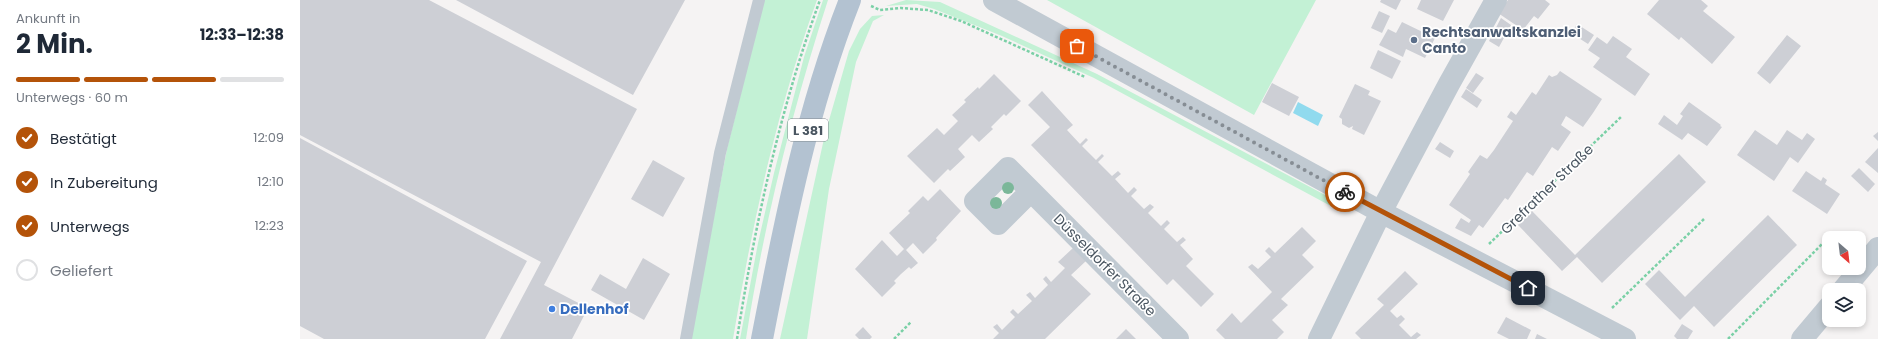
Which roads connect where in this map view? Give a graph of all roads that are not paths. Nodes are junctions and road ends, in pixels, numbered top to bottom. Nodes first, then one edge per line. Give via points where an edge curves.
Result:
1 (759, 0) edge
2 (994, 0) edge
3 (1496, 0) edge
4 (858, 2) edge
5 (1031, 190) dead end
6 (1381, 212) junction
7 (1878, 248) edge
8 (1849, 283) edge
9 (1822, 315) edge
10 (686, 339) edge
11 (762, 339) edge
12 (1178, 339) edge
13 (1319, 339) edge
14 (1625, 339) edge
15 (1802, 339) edge

1 - 10 lane via 720,153
2 - 6 street
3 - 6 street
4 - 11 main road, L 381 via 809,122
5 - 12 street, Düsseldorfer Straße
6 - 13 street
6 - 14 street
7 - 8 street
9 - 15 street

